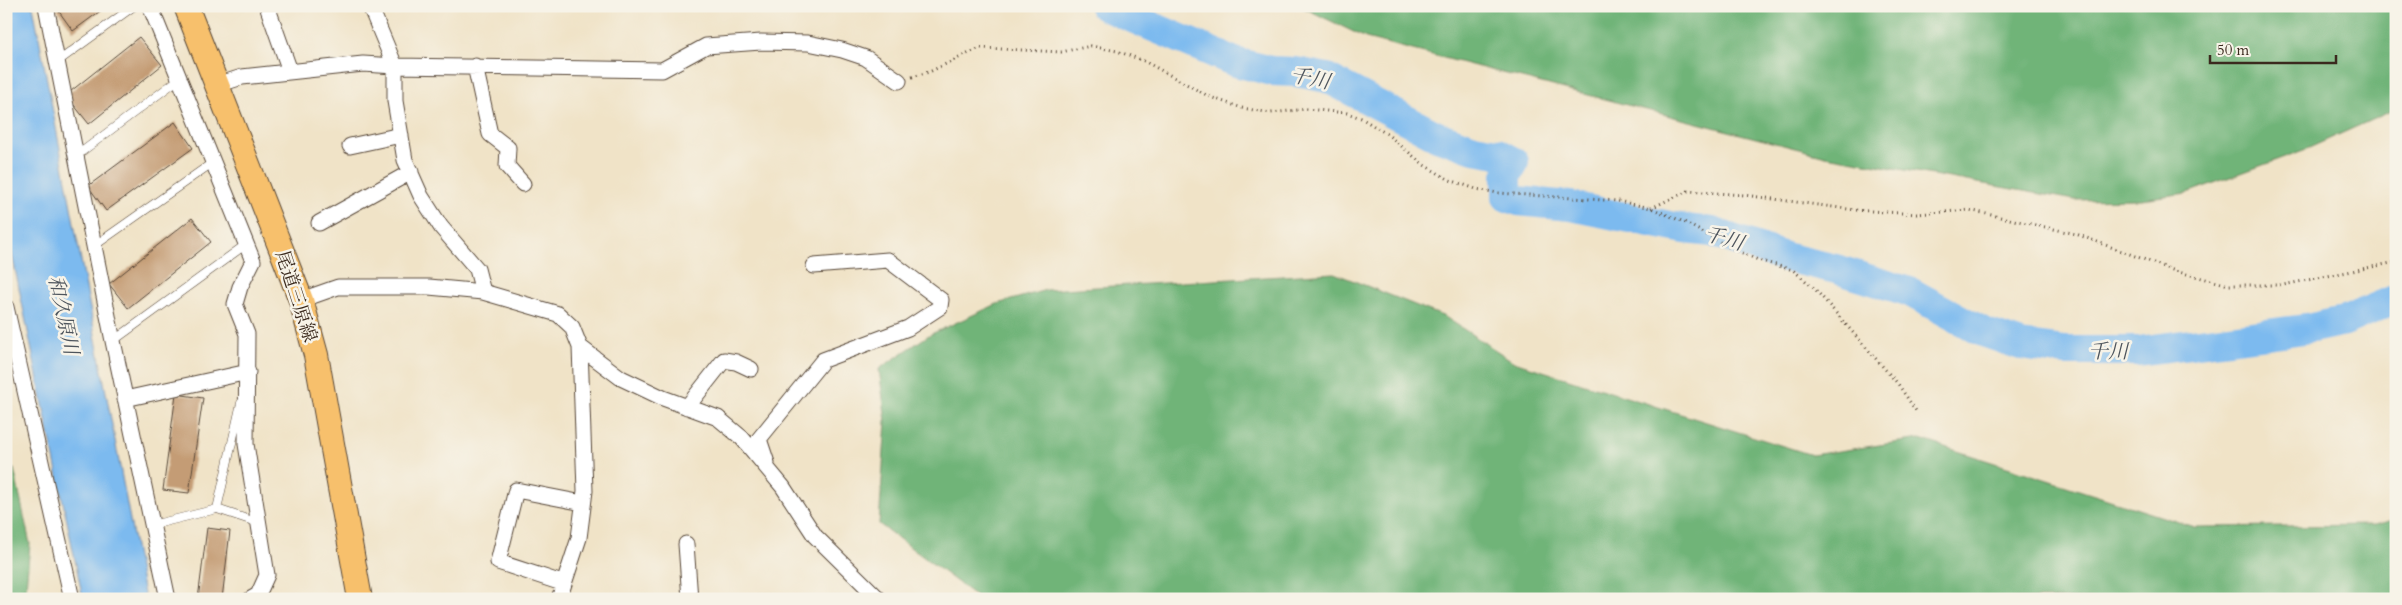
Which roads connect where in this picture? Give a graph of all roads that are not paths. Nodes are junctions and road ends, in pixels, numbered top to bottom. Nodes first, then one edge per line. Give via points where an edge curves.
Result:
1 (46, 6) edge
2 (134, 6) edge
3 (150, 6) edge
4 (186, 6) edge
5 (267, 6) edge
6 (370, 6) edge
7 (57, 62) junction
8 (395, 66) junction
9 (476, 66) junction
10 (290, 71) junction
11 (179, 79) junction
12 (899, 81) road end
13 (218, 85) junction
14 (401, 135) junction
15 (350, 146) dead end
16 (76, 156) junction
17 (212, 163) junction
18 (411, 172) junction
19 (523, 184) dead end
20 (319, 223) dead end
21 (245, 245) junction
22 (94, 246) junction
23 (814, 266) dead end
24 (483, 292) junction
25 (301, 300) junction
26 (6, 307) edge
27 (113, 341) junction
28 (580, 347) junction
29 (752, 369) dead end
30 (248, 372) junction
31 (125, 399) junction
32 (687, 407) junction
33 (770, 472) junction
34 (583, 503) junction
35 (217, 509) junction
36 (259, 523) junction
37 (152, 525) junction
38 (686, 544) dead end
39 (562, 583) junction
40 (869, 596) edge
41 (72, 599) edge
42 (168, 599) edge
43 (251, 599) edge
44 (360, 599) edge
45 (559, 599) edge
46 (690, 599) edge

1 - 7 street
2 - 7 lane
3 - 11 street
4 - 13 main road, 尾道三原線
5 - 10 street
6 - 8 street
7 - 16 street
8 - 9 street
8 - 10 street via 363,64
8 - 14 street via 395,101
9 - 12 street via 662,70 706,46 808,43 866,58
9 - 19 street via 490,134 508,148 507,166
10 - 13 street via 242,77
11 - 16 lane
11 - 17 street
13 - 25 main road, 尾道三原線
14 - 15 street
14 - 18 street via 405,160
16 - 22 street
17 - 21 street
17 - 22 lane
18 - 20 street
18 - 24 street via 421,196 441,227 477,269
21 - 27 lane
21 - 30 street via 253,261 235,304 248,334
22 - 27 street
23 - 33 street via 888,260 941,300 940,307 908,328 823,360 759,439
24 - 25 street via 429,287 338,288
24 - 28 street via 558,314 572,327
25 - 44 main road, 尾道三原線 via 316,355
26 - 41 street
27 - 31 street
28 - 32 street via 621,378
28 - 34 street
29 - 32 street via 724,360
30 - 31 street
30 - 35 lane
30 - 36 street via 246,444
31 - 37 street
32 - 33 street via 718,418 742,438
33 - 40 street via 815,536
34 - 39 street via 579,538
34 - 39 street via 516,490 498,562
35 - 36 lane
35 - 37 lane
36 - 43 street via 267,575 258,595
37 - 42 street
38 - 46 street
39 - 45 street

